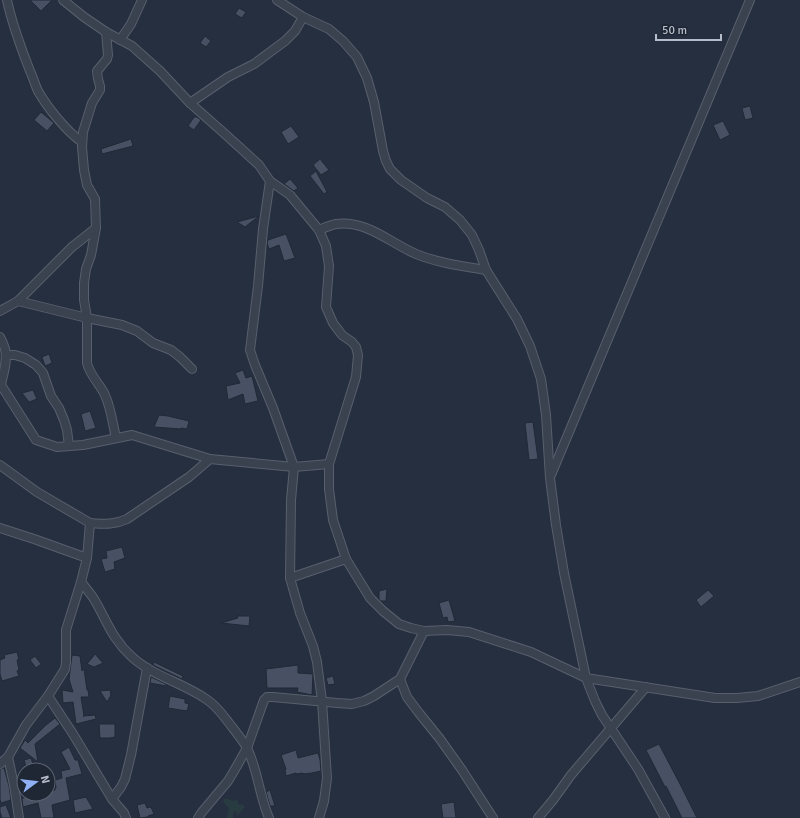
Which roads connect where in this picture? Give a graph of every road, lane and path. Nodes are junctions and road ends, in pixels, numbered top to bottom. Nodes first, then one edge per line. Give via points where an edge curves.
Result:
1 (8, 0) edge
2 (63, 0) edge
3 (142, 0) edge
4 (277, 0) edge
5 (750, 0) edge
6 (304, 17) junction
7 (106, 32) junction
8 (120, 40) junction
9 (190, 103) junction
10 (82, 142) junction
11 (270, 181) junction
12 (96, 228) junction
13 (319, 230) junction
14 (486, 270) junction
15 (18, 300) junction
16 (0, 311) edge
17 (87, 318) junction
18 (0, 338) edge
19 (6, 355) junction
20 (192, 369) dead end
21 (116, 438) junction
22 (69, 446) junction
23 (210, 459) junction
24 (329, 464) junction
25 (0, 465) edge
26 (294, 467) junction
27 (550, 478) junction
28 (90, 523) junction
29 (0, 528) edge
30 (87, 558) junction
31 (346, 559) junction
32 (290, 578) junction
33 (81, 582) junction
34 (424, 631) junction
35 (147, 668) junction
36 (586, 678) junction
37 (400, 679) junction
38 (800, 682) edge
39 (646, 687) junction
40 (48, 696) junction
41 (322, 701) junction
42 (611, 729) junction
43 (246, 748) junction
44 (8, 756) junction
45 (0, 764) edge
46 (112, 799) junction
47 (19, 818) edge
48 (126, 818) edge
49 (198, 818) edge
50 (268, 818) edge
51 (319, 818) edge
52 (493, 818) edge
53 (538, 818) edge
54 (665, 818) edge

1 - 10 street via 23,53 38,90 55,115 74,137
2 - 7 street
3 - 8 street
4 - 6 street
5 - 27 street
6 - 9 street via 285,41 254,64 228,77
6 - 14 street via 329,29 357,57 367,78 383,151 390,169 401,180 427,198 446,207 460,220 472,235
7 - 8 street
7 - 10 street via 108,55 97,72 100,90 92,103
8 - 9 street via 132,46 160,71
9 - 11 street via 258,165
10 - 12 street via 87,185 95,199
11 - 13 street via 290,195
11 - 26 street via 250,350
12 - 15 street via 72,247
12 - 17 street via 84,283
13 - 14 street via 336,224 366,227 415,254 432,260
13 - 24 street via 326,246 329,266 326,307 333,323 356,347 358,355 356,378
14 - 27 street via 517,319 530,346 541,379
15 - 16 street
15 - 17 street
17 - 20 street via 122,325 137,331 153,343 170,350
17 - 21 street via 87,363 92,376 105,395
18 - 19 street
19 - 22 street via 15,354 24,358 36,364 43,373 51,396 64,420
19 - 22 street via 1,385 36,440 57,447
21 - 22 street
21 - 23 street via 132,435
23 - 26 street
23 - 28 street via 189,477 128,519 109,524
24 - 26 street
24 - 31 street via 333,520
25 - 28 street via 37,492
26 - 32 street
27 - 36 street via 564,573
28 - 30 street
29 - 30 street
30 - 33 street
31 - 32 street
31 - 34 street via 370,598 383,611 399,624
32 - 41 street via 313,646
33 - 35 street via 94,599 120,645
33 - 40 street via 66,630 65,669
34 - 36 street via 469,632 531,652
34 - 37 street
35 - 43 street via 216,706
35 - 46 street via 125,779
36 - 39 street
36 - 42 street via 594,701
37 - 41 street via 364,701 352,704
37 - 52 street via 407,696 462,770
38 - 39 street via 758,696 737,698 715,698
39 - 42 street
40 - 44 street via 26,725
40 - 46 street
41 - 43 street via 267,697
41 - 51 street via 327,778
42 - 53 street
42 - 54 street via 638,769
43 - 49 street via 228,781
43 - 50 street via 256,773
44 - 45 street
44 - 47 street
46 - 48 street

